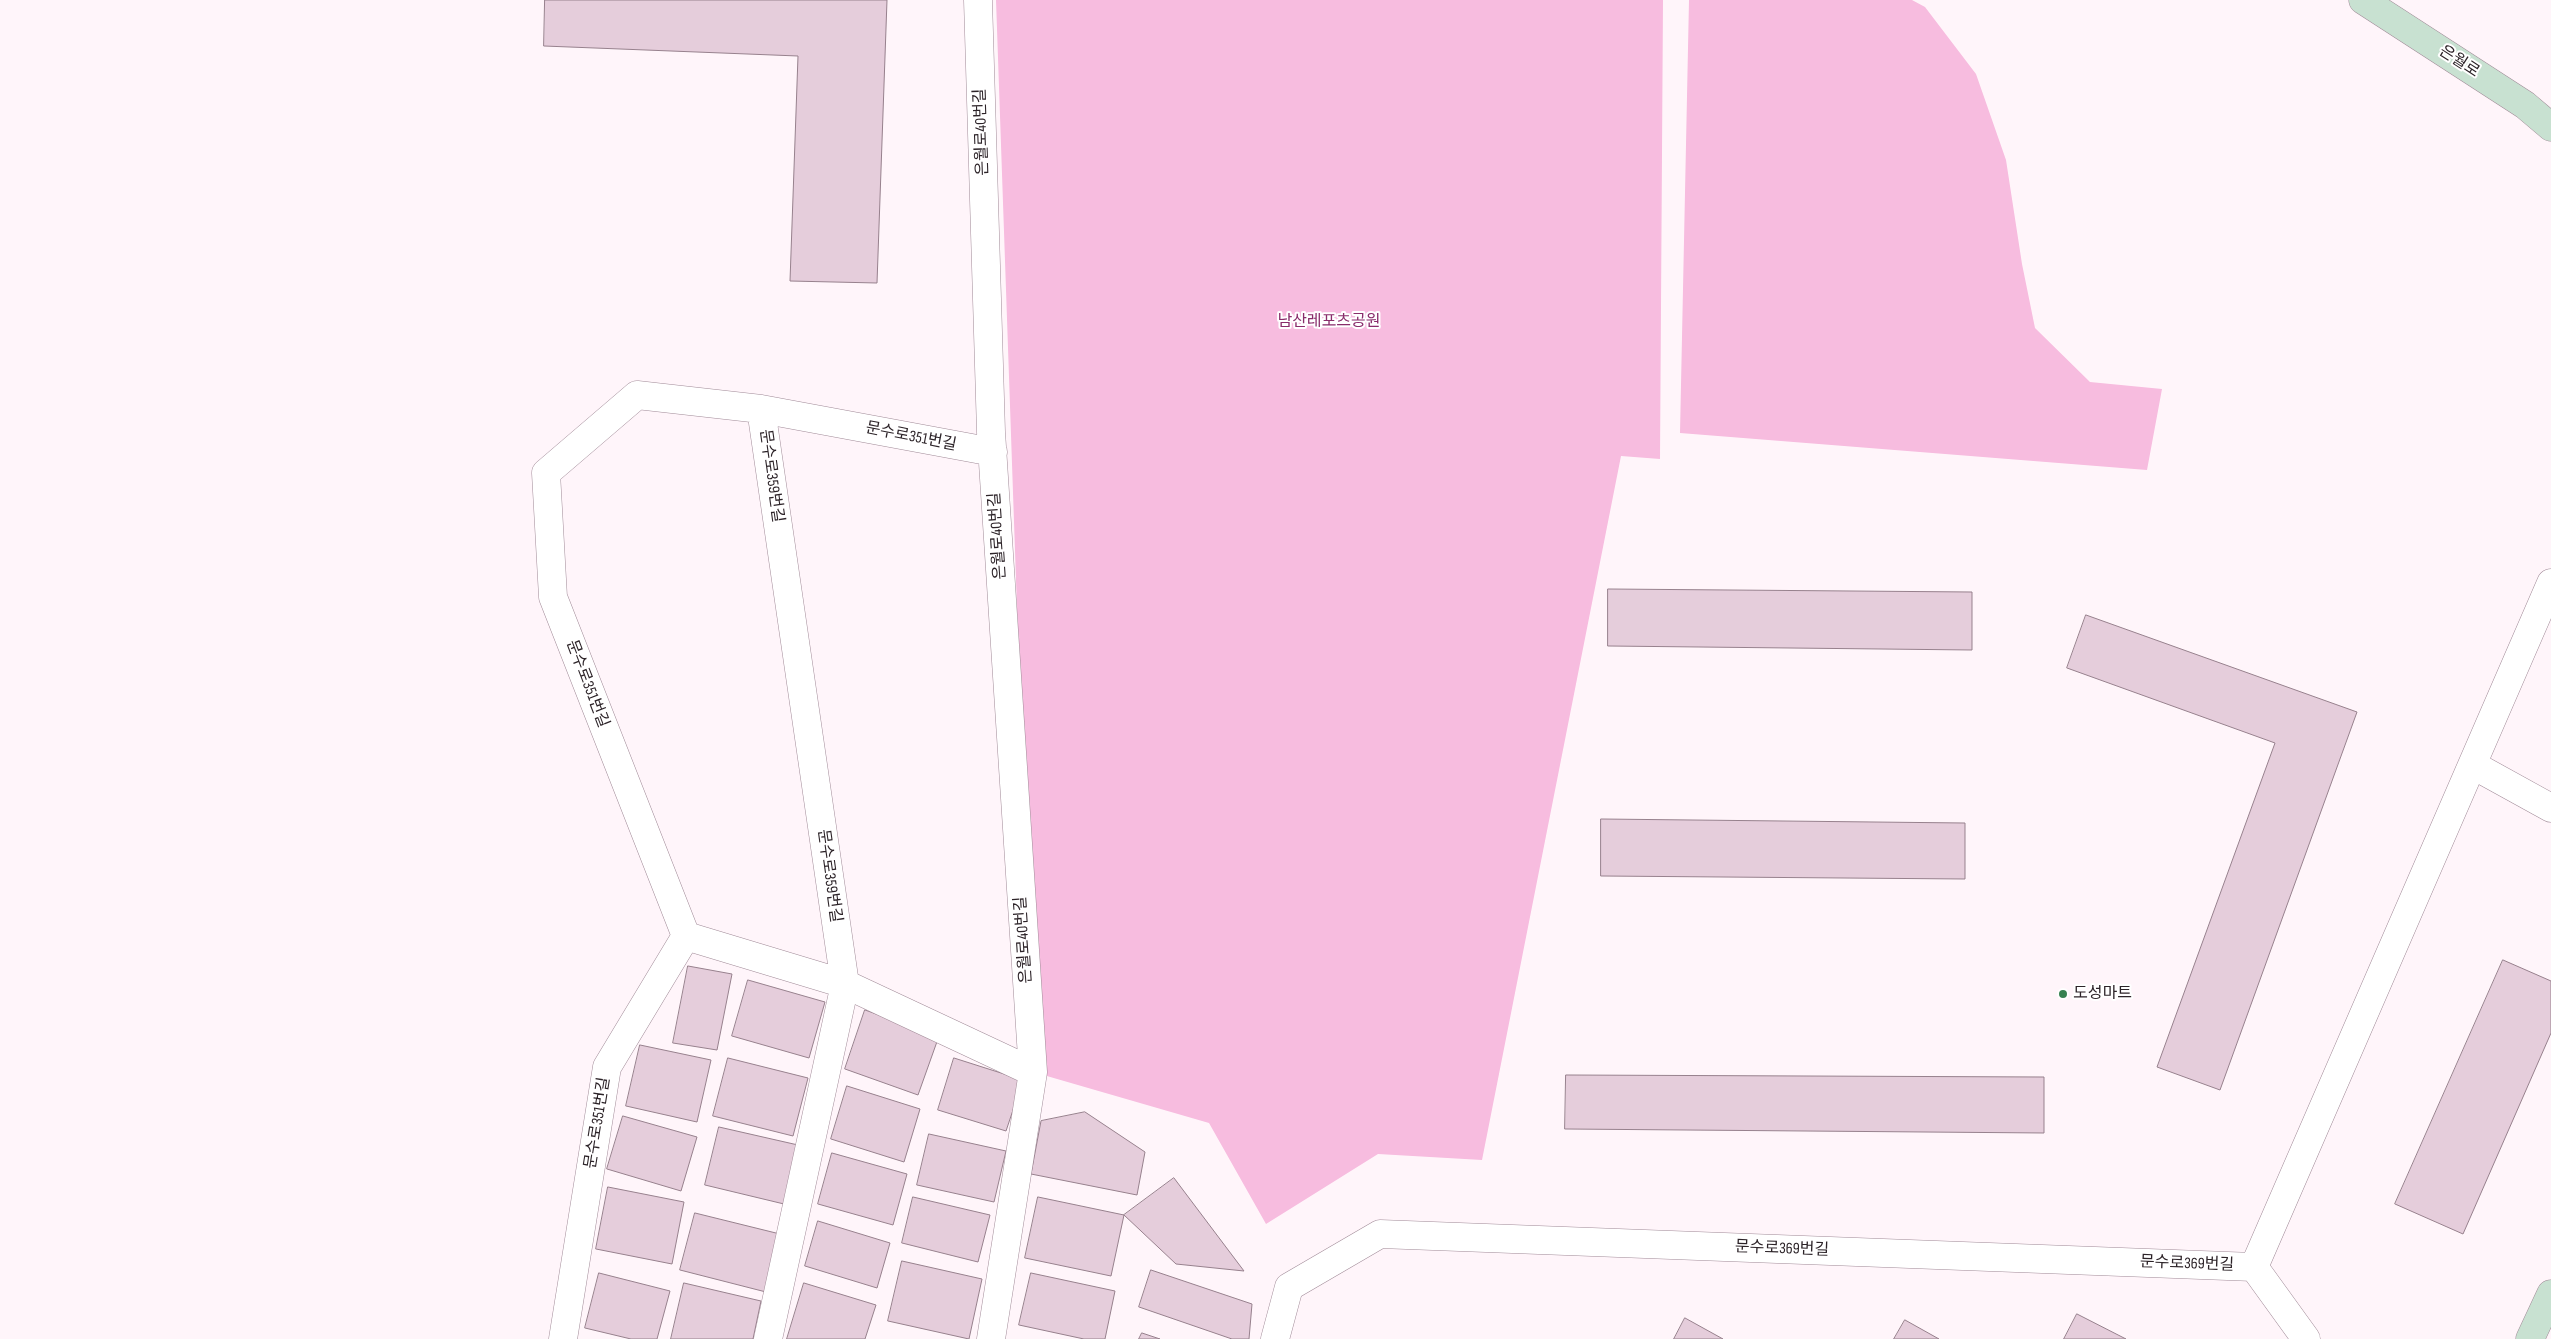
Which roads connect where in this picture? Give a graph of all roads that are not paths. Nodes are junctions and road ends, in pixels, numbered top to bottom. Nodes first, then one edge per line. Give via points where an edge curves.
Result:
1 (978, 0) edge
2 (2364, 0) edge
3 (2551, 127) edge
4 (761, 409) junction
5 (993, 452) junction
6 (2551, 583) edge
7 (2473, 765) junction
8 (2551, 808) edge
9 (686, 936) junction
10 (845, 984) junction
11 (1033, 1072) junction
12 (2254, 1267) junction
13 (2551, 1294) edge
14 (563, 1339) edge
15 (768, 1339) edge
16 (991, 1339) edge
17 (1275, 1339) edge
18 (2306, 1339) edge
19 (2530, 1339) edge

1 - 5 street, 은월로40번길
2 - 3 street, 은월로 via 2525,105
4 - 5 street, 문수로351번길
4 - 9 street, 문수로351번길 via 637,395 546,473 553,597
4 - 10 street, 문수로359번길
5 - 11 street, 은월로40번길
6 - 7 street
7 - 8 street
7 - 12 street
9 - 10 street
9 - 14 street, 문수로351번길 via 607,1067
10 - 11 street
10 - 15 street, 문수로359번길
11 - 16 street, 은월로40번길
12 - 17 street, 문수로369번길 via 1380,1234 1289,1286
12 - 18 street, 문수로369번길
13 - 19 street

